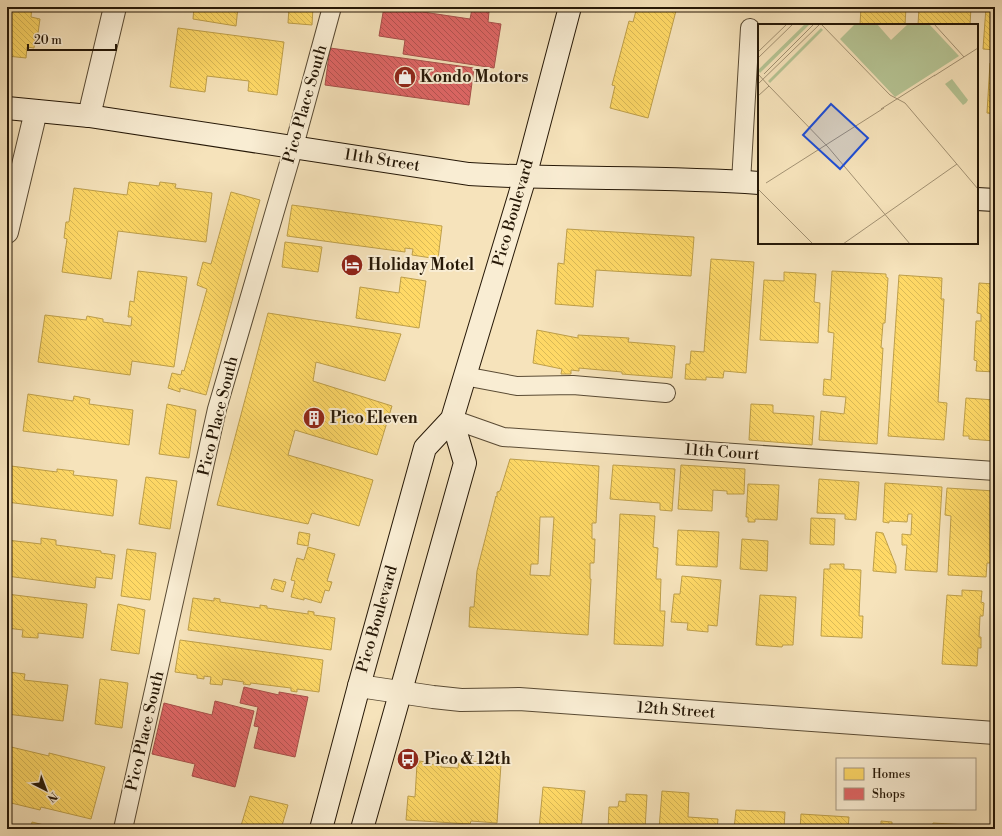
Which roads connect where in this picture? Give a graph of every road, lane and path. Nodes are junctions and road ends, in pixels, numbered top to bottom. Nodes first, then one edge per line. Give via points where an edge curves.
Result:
1 (114, 7) edge
2 (332, 7) edge
3 (570, 7) edge
4 (750, 28) dead end
5 (7, 108) edge
6 (36, 111) junction
7 (89, 116) junction
8 (294, 146) junction
9 (525, 177) junction
10 (750, 183) edge
11 (978, 199) edge
12 (995, 200) edge
13 (7, 232) edge
14 (464, 376) junction
15 (666, 393) dead end
16 (452, 419) junction
17 (995, 471) edge
18 (359, 686) junction
19 (400, 692) junction
20 (995, 732) edge
21 (123, 829) edge
22 (321, 829) edge
23 (362, 829) edge

1 - 7 street
2 - 8 lane, Pico Place South
3 - 9 street, Pico Boulevard
4 - 10 lane
5 - 6 street, 11th Street
6 - 7 street, 11th Street
6 - 13 street
7 - 8 street, 11th Street
8 - 9 street, 11th Street via 469,174
8 - 21 lane, Pico Place South via 217,409
9 - 10 street, 11th Street
9 - 14 street, Pico Boulevard
11 - 12 street
14 - 15 lane via 517,386 573,385
14 - 16 street, Pico Boulevard
16 - 17 lane, 11th Court via 503,437
16 - 18 street, Pico Boulevard via 425,448
16 - 19 street via 465,463
18 - 19 street, 12th Street
18 - 22 street, Pico Boulevard
19 - 20 street, 12th Street via 460,700 518,699
19 - 23 street

